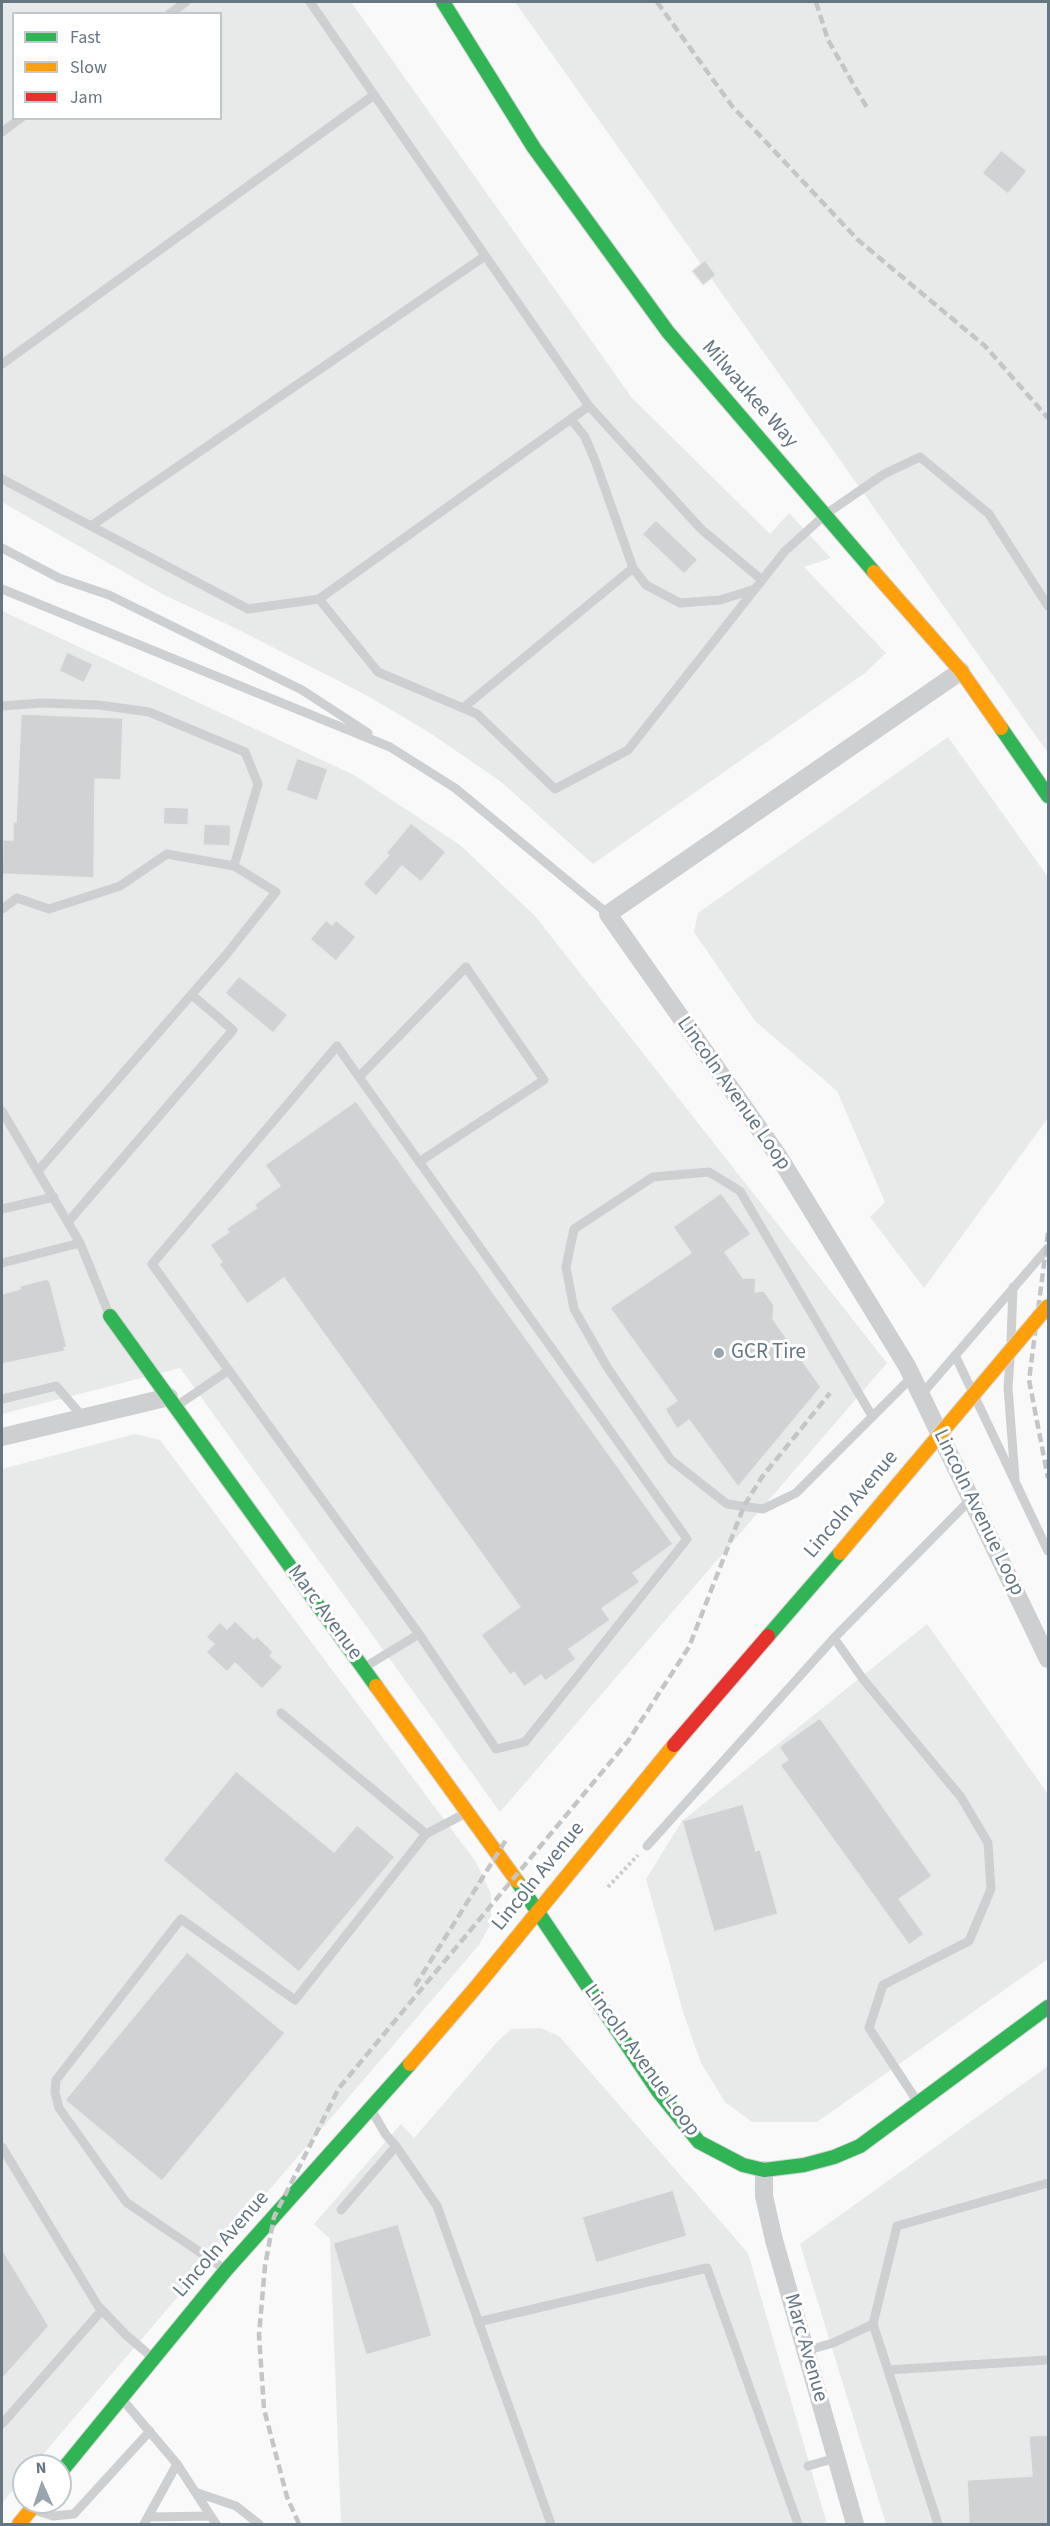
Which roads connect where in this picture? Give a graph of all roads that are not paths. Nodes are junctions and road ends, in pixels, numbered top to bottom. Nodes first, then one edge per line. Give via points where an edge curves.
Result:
1 (186, 2) edge
2 (310, 2) edge
3 (443, 2) edge
4 (172, 12) edge
5 (374, 95) junction
6 (18, 120) edge
7 (2, 132) edge
8 (485, 256) junction
9 (2, 364) edge
10 (589, 406) junction
11 (571, 419) junction
12 (2, 479) edge
13 (826, 514) junction
14 (91, 526) junction
15 (2, 548) edge
16 (633, 568) junction
17 (762, 580) junction
18 (755, 588) junction
19 (2, 589) edge
20 (319, 599) junction
21 (1048, 606) edge
22 (961, 670) junction
23 (2, 706) edge
24 (463, 708) junction
25 (390, 747) junction
26 (1048, 796) edge
27 (234, 866) junction
28 (2, 909) edge
29 (608, 914) junction
30 (192, 995) junction
31 (359, 1077) junction
32 (2, 1111) edge
33 (419, 1161) junction
34 (38, 1171) junction
35 (54, 1197) junction
36 (2, 1209) edge
37 (68, 1222) junction
38 (80, 1243) junction
39 (1048, 1248) edge
40 (2, 1263) edge
41 (1013, 1287) junction
42 (1048, 1306) edge
43 (110, 1316) joint
44 (955, 1356) junction
45 (229, 1370) junction
46 (912, 1377) junction
47 (921, 1395) junction
48 (2, 1399) edge
49 (173, 1402) junction
50 (872, 1416) junction
51 (83, 1417) junction
52 (2, 1437) edge
53 (1016, 1484) junction
54 (971, 1499) junction
55 (1048, 1551) edge
56 (419, 1634) junction
57 (834, 1638) junction
58 (1048, 1659) edge
59 (363, 1668) junction
60 (281, 1713) dead end
61 (468, 1812) junction
62 (426, 1834) junction
63 (647, 1846) road end
64 (538, 1911) junction
65 (1048, 2007) edge
66 (919, 2103) junction
67 (370, 2109) junction
68 (2, 2146) edge
69 (396, 2146) junction
70 (764, 2170) junction
71 (1048, 2183) edge
72 (341, 2210) dead end
73 (226, 2270) junction
74 (102, 2310) junction
75 (478, 2322) junction
76 (873, 2324) junction
77 (805, 2351) junction
78 (153, 2358) junction
79 (1048, 2360) edge
80 (888, 2370) junction
81 (121, 2398) junction
82 (2, 2424) edge
83 (150, 2431) junction
84 (72, 2458) edge
85 (836, 2458) junction
86 (177, 2464) junction
87 (808, 2466) dead end
88 (195, 2492) junction
89 (50, 2514) edge
90 (213, 2520) edge
91 (147, 2521) edge
92 (259, 2524) edge
93 (551, 2524) edge
94 (798, 2524) edge
95 (855, 2524) edge
96 (938, 2524) edge

1 - 4 lane
2 - 5 lane
3 - 13 street, Milwaukee Way via 534,148 668,332
5 - 8 lane
5 - 9 lane
6 - 7 lane
8 - 10 lane
8 - 14 lane
10 - 11 lane
10 - 17 lane via 701,529
11 - 16 lane via 585,437 596,463
11 - 20 lane
12 - 14 lane
13 - 17 lane via 785,551
13 - 21 lane via 884,474 920,457 990,514
13 - 22 street, Milwaukee Way
14 - 20 lane via 248,609
15 - 25 lane via 302,690
16 - 18 lane via 646,585 680,603 720,600
16 - 24 lane
17 - 18 lane
18 - 24 lane via 628,750 555,789 477,714
19 - 25 lane
20 - 24 lane via 378,672
22 - 26 street, Milwaukee Way
22 - 29 street
23 - 27 lane via 88,704 149,712 245,752 258,784
25 - 29 lane via 455,788
27 - 28 lane via 167,854 120,886 50,909 17,898
27 - 30 lane via 276,892
29 - 46 street, Lincoln Avenue Loop via 779,1157
30 - 34 lane
30 - 37 lane via 233,1030
31 - 33 lane
31 - 33 lane via 466,967 544,1080
31 - 45 lane via 337,1046 152,1264
32 - 34 lane
33 - 56 lane via 687,1539 525,1742 496,1749
34 - 35 lane
35 - 36 lane
35 - 37 lane
37 - 38 lane
38 - 40 lane
38 - 43 lane
39 - 41 lane
41 - 44 lane
41 - 53 lane via 1008,1388
42 - 64 street, Lincoln Avenue, bridge via 662,1759
43 - 49 street, Marc Avenue
44 - 47 lane
44 - 53 lane
45 - 49 lane
45 - 56 lane
46 - 47 street, Lincoln Avenue Loop
46 - 50 lane
47 - 54 street, Lincoln Avenue Loop
48 - 51 lane via 56,1386
49 - 51 street
49 - 59 street, Marc Avenue
50 - 50 lane via 796,1493 763,1509 727,1504 671,1460 601,1357 574,1309 566,1267 574,1229 653,1177 709,1172 740,1191
51 - 52 street
53 - 55 lane
54 - 57 lane
54 - 58 street, Lincoln Avenue Loop
56 - 59 lane
57 - 63 lane
57 - 66 lane via 961,1797 988,1844 991,1889 969,1941 884,1985 869,2028
59 - 61 street, Marc Avenue
60 - 62 lane
61 - 62 lane
61 - 64 street, Marc Avenue
62 - 73 lane via 295,2000 181,1919 56,2080 59,2108 126,2202
64 - 67 street, Lincoln Avenue
64 - 70 street, Lincoln Avenue Loop via 658,2091 699,2142 743,2165
65 - 66 street, Lincoln Avenue Loop
66 - 70 street, Lincoln Avenue Loop via 860,2146 834,2157
67 - 69 lane
67 - 73 street, Lincoln Avenue
68 - 74 lane
69 - 72 lane
69 - 75 lane via 437,2206
70 - 77 street, Marc Avenue via 764,2196
71 - 76 lane via 897,2226
73 - 78 street, Lincoln Avenue
74 - 78 lane
74 - 82 lane
75 - 93 lane
75 - 94 lane via 707,2268
76 - 77 lane
76 - 80 lane
77 - 85 street, Marc Avenue
78 - 81 street, Lincoln Avenue
79 - 80 lane
80 - 96 lane
81 - 83 lane
81 - 84 street, Lincoln Avenue
83 - 86 lane
83 - 89 lane via 74,2514
85 - 87 lane
85 - 95 street, Marc Avenue
86 - 88 lane
86 - 91 lane
88 - 90 lane
88 - 92 lane via 236,2506
90 - 91 lane

